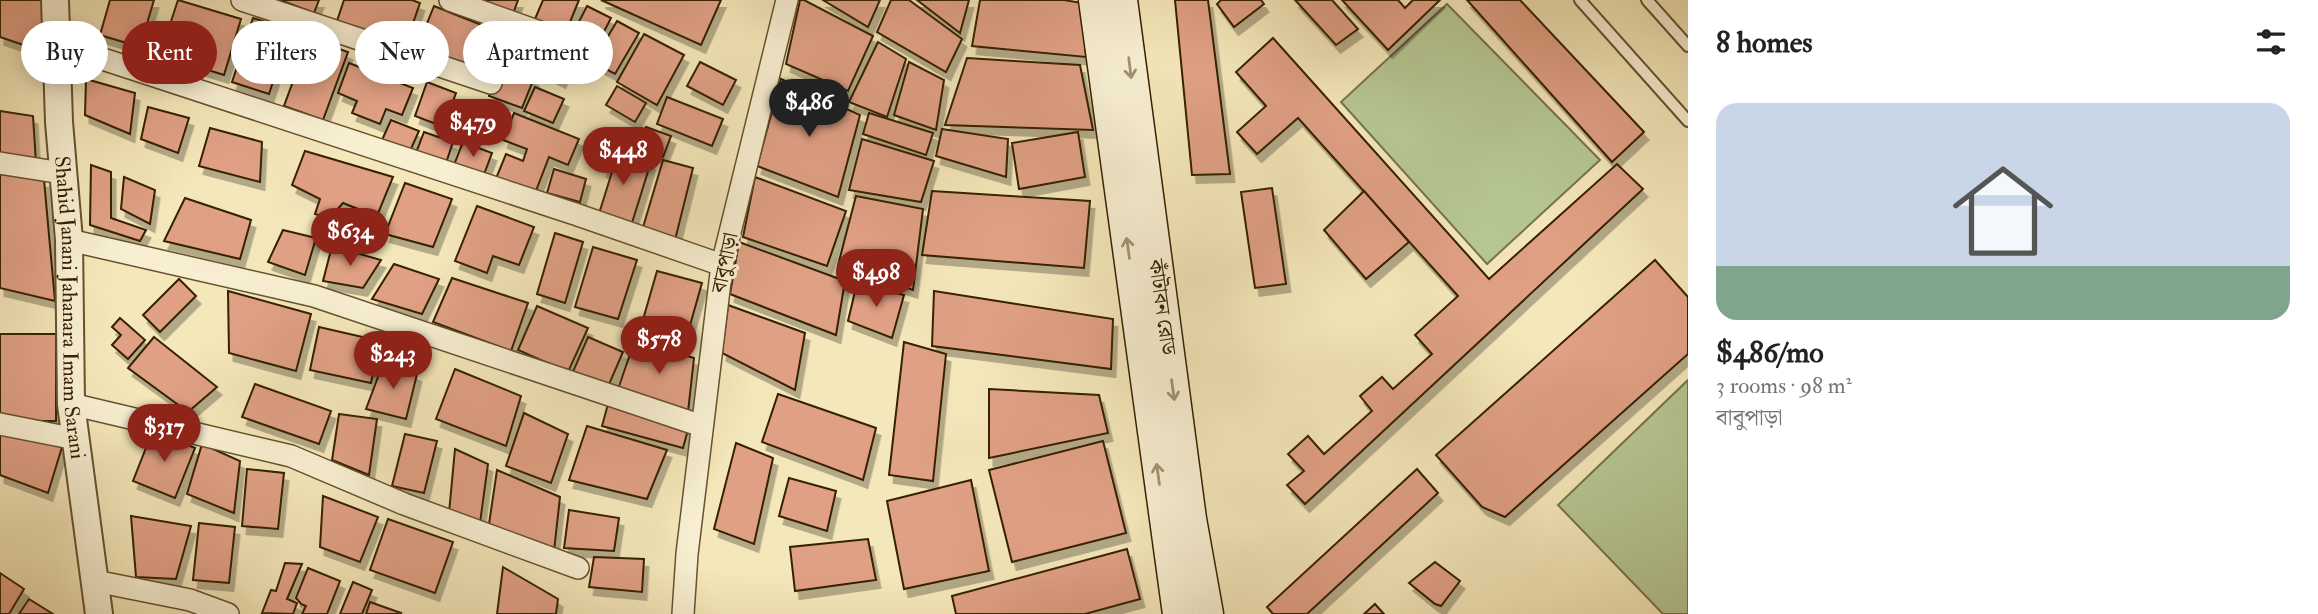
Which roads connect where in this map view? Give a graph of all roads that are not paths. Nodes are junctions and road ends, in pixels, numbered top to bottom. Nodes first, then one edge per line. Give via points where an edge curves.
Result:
1 (55, 0) edge
2 (242, 0) edge
3 (450, 0) edge
4 (787, 0) edge
5 (1094, 0) edge
6 (1122, 0) edge
7 (1580, 0) edge
8 (1647, 0) edge
9 (55, 21) edge
10 (509, 21) edge
11 (1688, 46) edge
12 (108, 61) edge
13 (463, 74) edge
14 (57, 84) edge
15 (1688, 121) edge
16 (0, 163) edge
17 (62, 173) junction
18 (69, 240) junction
19 (722, 265) junction
20 (71, 404) junction
21 (0, 424) edge
22 (702, 426) junction
23 (76, 439) junction
24 (1178, 522) junction
25 (578, 568) dead end
26 (95, 581) junction
27 (99, 614) edge
28 (228, 614) edge
29 (683, 614) edge
30 (1178, 614) edge
31 (1208, 614) edge

1 - 9 street, Shahid Janani Jahanara Imam Sarani
2 - 13 street
3 - 10 street
4 - 19 street, বাবুপাড়া
24 -> 5 main road, কাঁটাবন রোড
6 -> 24 main road, কাঁটাবন রোড
7 - 15 lane
8 - 11 lane
12 - 19 street
14 - 17 street, Shahid Janani Jahanara Imam Sarani
16 - 17 street
17 - 18 street, Shahid Janani Jahanara Imam Sarani
18 - 20 street, Shahid Janani Jahanara Imam Sarani
18 - 22 street via 314,296
19 - 22 street, বাবুপাড়া
20 - 23 street, Shahid Janani Jahanara Imam Sarani
20 - 25 street via 291,456 404,504
21 - 23 street
22 - 29 street, বাবুপাড়া
23 - 26 street, Shahid Janani Jahanara Imam Sarani
24 - 30 main road, কাঁটাবন রোড
24 - 31 main road, কাঁটাবন রোড
26 - 27 street, Shahid Janani Jahanara Imam Sarani
26 - 28 street via 190,600

